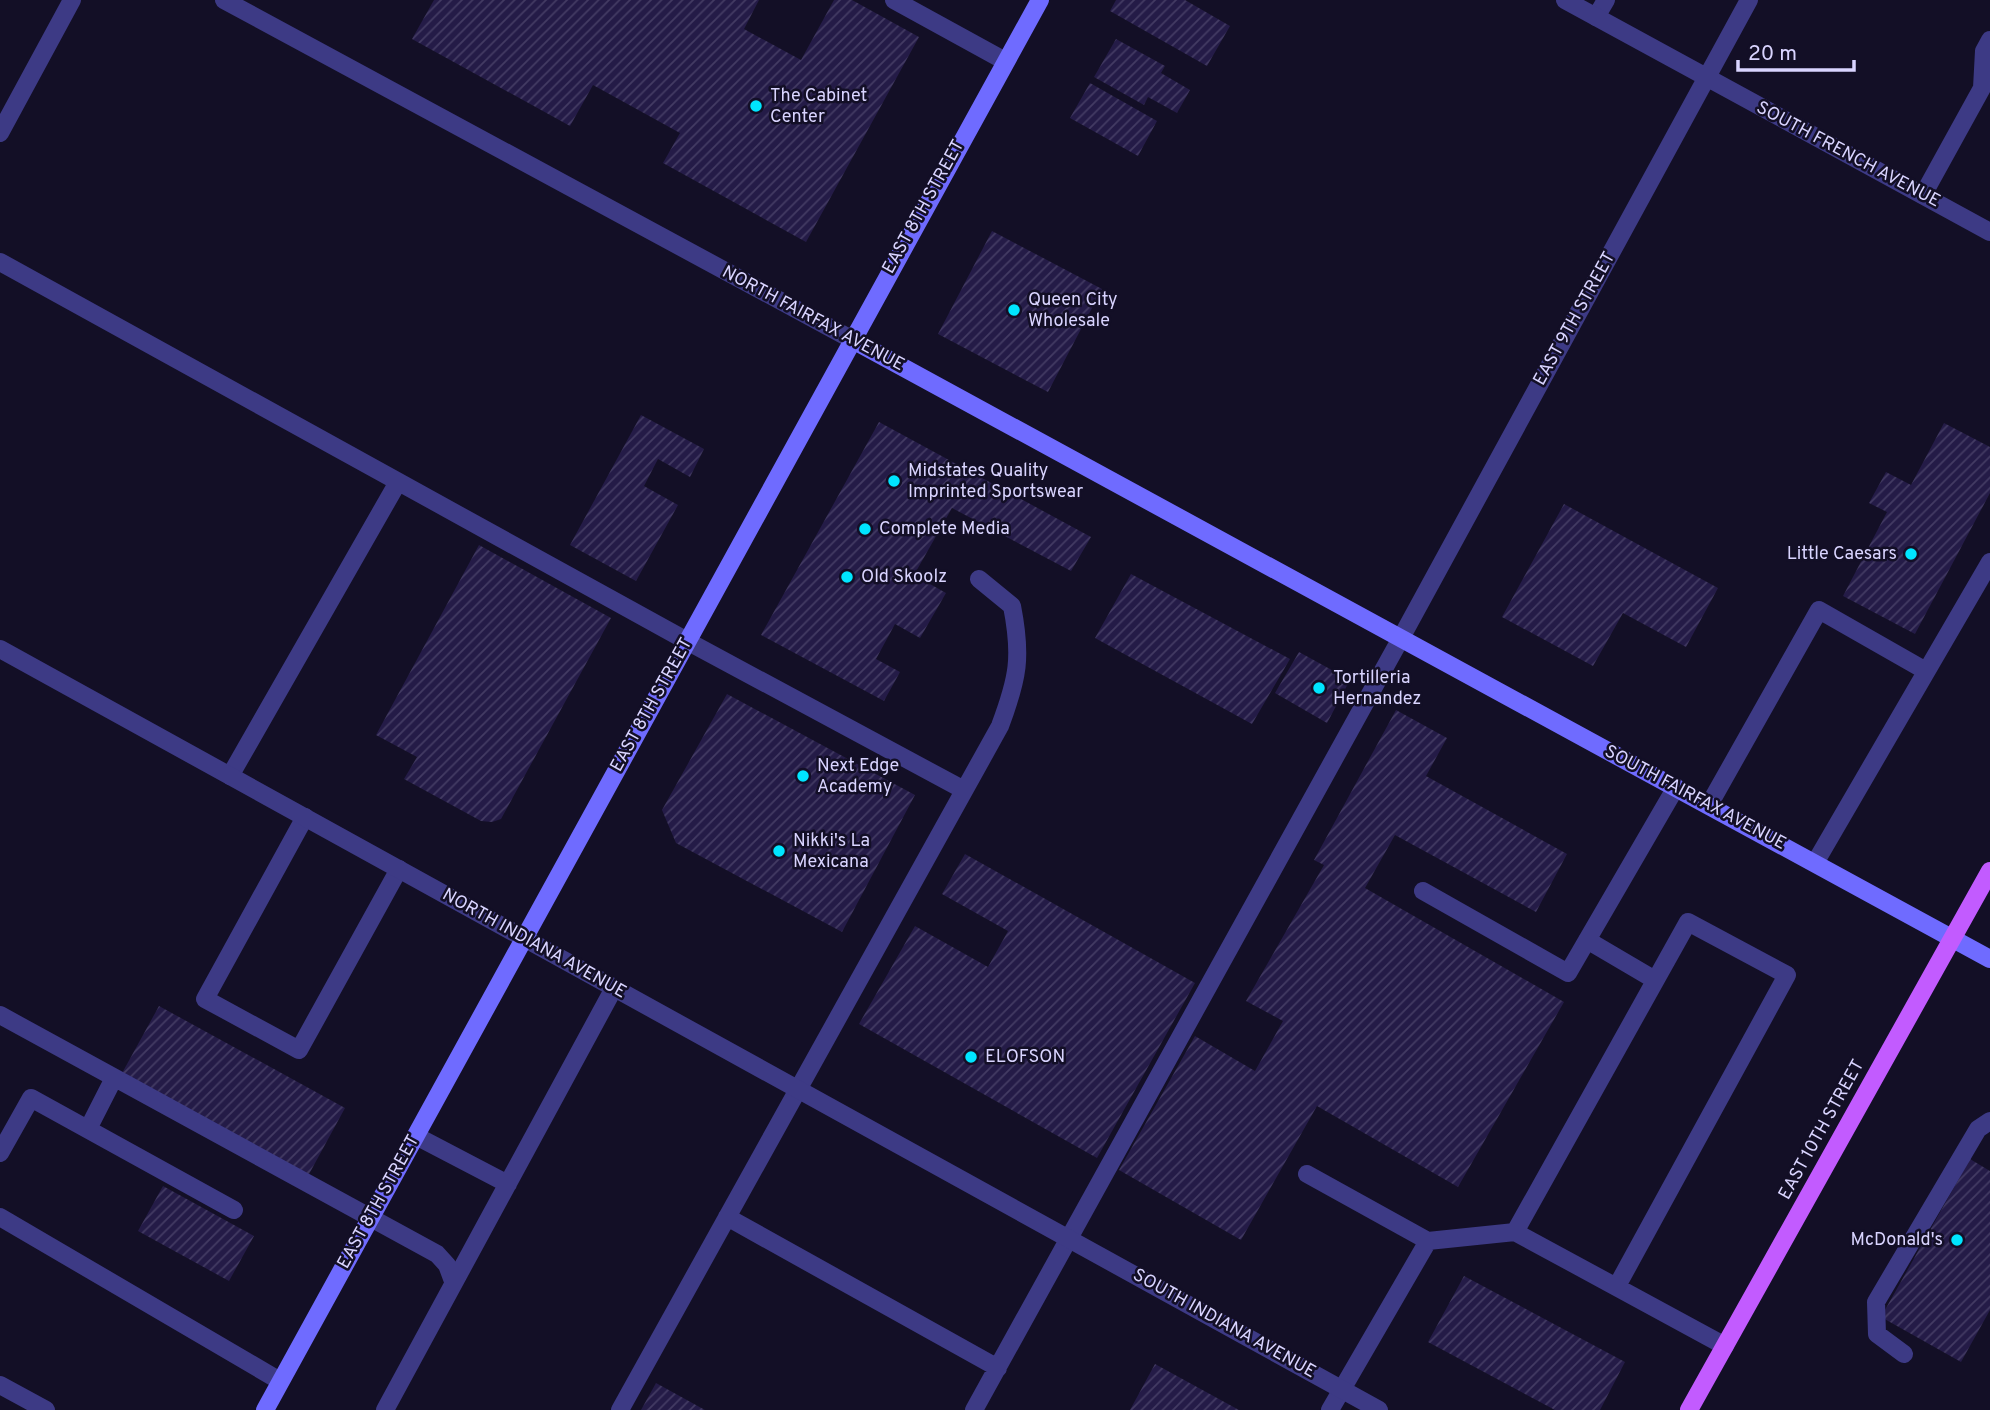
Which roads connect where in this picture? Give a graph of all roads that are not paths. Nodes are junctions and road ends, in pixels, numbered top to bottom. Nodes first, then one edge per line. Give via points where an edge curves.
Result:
1 (72, 0) edge
2 (224, 0) edge
3 (894, 0) edge
4 (1040, 0) edge
5 (1565, 0) edge
6 (1605, 0) edge
7 (1749, 0) edge
8 (1596, 17) junction
9 (1990, 40) edge
10 (1005, 61) junction
11 (1705, 79) junction
12 (0, 133) edge
13 (1923, 195) junction
14 (1990, 232) edge
15 (0, 262) edge
16 (851, 340) junction
17 (397, 482) junction
18 (1990, 562) edge
19 (979, 579) dead end
20 (1401, 638) junction
21 (687, 641) junction
22 (0, 649) edge
23 (1926, 671) junction
24 (230, 776) junction
25 (1676, 788) junction
26 (964, 790) junction
27 (1709, 805) junction
28 (305, 817) junction
29 (1815, 863) junction
30 (399, 869) junction
31 (1990, 871) edge
32 (1423, 891) dead end
33 (524, 938) junction
34 (1953, 939) junction
35 (1587, 940) junction
36 (1990, 959) edge
37 (1655, 980) junction
38 (614, 988) junction
39 (0, 1015) edge
40 (114, 1078) junction
41 (798, 1089) junction
42 (1990, 1121) edge
43 (89, 1127) junction
44 (416, 1136) junction
45 (0, 1153) edge
46 (1307, 1174) dead end
47 (508, 1184) junction
48 (234, 1210) dead end
49 (0, 1217) edge
50 (727, 1217) junction
51 (370, 1219) junction
52 (1515, 1233) junction
53 (1069, 1238) junction
54 (1428, 1241) junction
55 (453, 1281) junction
56 (1617, 1286) junction
57 (1725, 1346) junction
58 (1904, 1354) dead end
59 (998, 1368) junction
60 (280, 1381) junction
61 (0, 1385) edge
62 (1342, 1389) junction
63 (46, 1410) edge
64 (265, 1410) edge
65 (385, 1410) edge
66 (620, 1410) edge
67 (974, 1410) edge
68 (1330, 1410) edge
69 (1380, 1410) edge
70 (1689, 1410) edge

1 - 12 street
2 - 16 street, NORTH FAIRFAX AVENUE
3 - 10 street
4 - 10 main road, EAST 8TH STREET
5 - 8 street, SOUTH FRENCH AVENUE
6 - 8 street
7 - 11 street, EAST 9TH STREET
8 - 11 street, SOUTH FRENCH AVENUE
9 - 13 street via 1984,51 1982,88
10 - 16 main road, EAST 8TH STREET
11 - 13 street, SOUTH FRENCH AVENUE
11 - 20 street, EAST 9TH STREET
13 - 14 street, SOUTH FRENCH AVENUE
15 - 17 street
16 - 20 main road, NORTH FAIRFAX AVENUE
16 - 21 main road, EAST 8TH STREET
17 - 21 street
17 - 24 street
18 - 23 street
19 - 26 street via 1012,606 1019,643 1015,685 1000,726
20 - 25 main road, SOUTH FAIRFAX AVENUE
20 - 53 street, EAST 9TH STREET
21 - 26 street
21 - 33 main road, EAST 8TH STREET
22 - 24 street, NORTH INDIANA AVENUE
23 - 27 street via 1819,610
23 - 29 street
24 - 28 street, NORTH INDIANA AVENUE
25 - 27 main road, SOUTH FAIRFAX AVENUE
25 - 35 street
26 - 41 street
27 - 29 main road, SOUTH FAIRFAX AVENUE
28 - 30 street, NORTH INDIANA AVENUE
28 - 30 street via 205,999 299,1050
29 - 34 main road, SOUTH FAIRFAX AVENUE
30 - 33 street, NORTH INDIANA AVENUE
31 - 34 main road, EAST 10TH STREET
32 - 35 street via 1568,973
33 - 38 street, NORTH INDIANA AVENUE
33 - 44 main road, EAST 8TH STREET
34 - 36 main road, SOUTH FAIRFAX AVENUE
34 - 57 main road, EAST 10TH STREET
35 - 37 street
37 - 52 street
37 - 56 street via 1688,922 1787,975
38 - 41 street, NORTH INDIANA AVENUE
38 - 47 street
39 - 40 street
40 - 43 street
40 - 51 street
41 - 50 street
41 - 53 street, NORTH INDIANA AVENUE
42 - 58 street via 1978,1129 1876,1302 1877,1334
43 - 45 street via 31,1098
43 - 48 street
44 - 47 street
44 - 51 main road, EAST 8TH STREET
46 - 54 street
47 - 55 street
49 - 60 street
50 - 59 street
50 - 66 street
51 - 55 street via 437,1254
51 - 60 main road, EAST 8TH STREET
52 - 54 street
52 - 56 street
53 - 59 street, EAST 9TH STREET
53 - 62 street, SOUTH INDIANA AVENUE
54 - 62 street
55 - 65 street
56 - 57 street
57 - 70 main road, EAST 10TH STREET
59 - 67 street, EAST 9TH STREET
60 - 64 main road, EAST 8TH STREET
61 - 63 street
62 - 68 street
62 - 69 street, SOUTH INDIANA AVENUE

